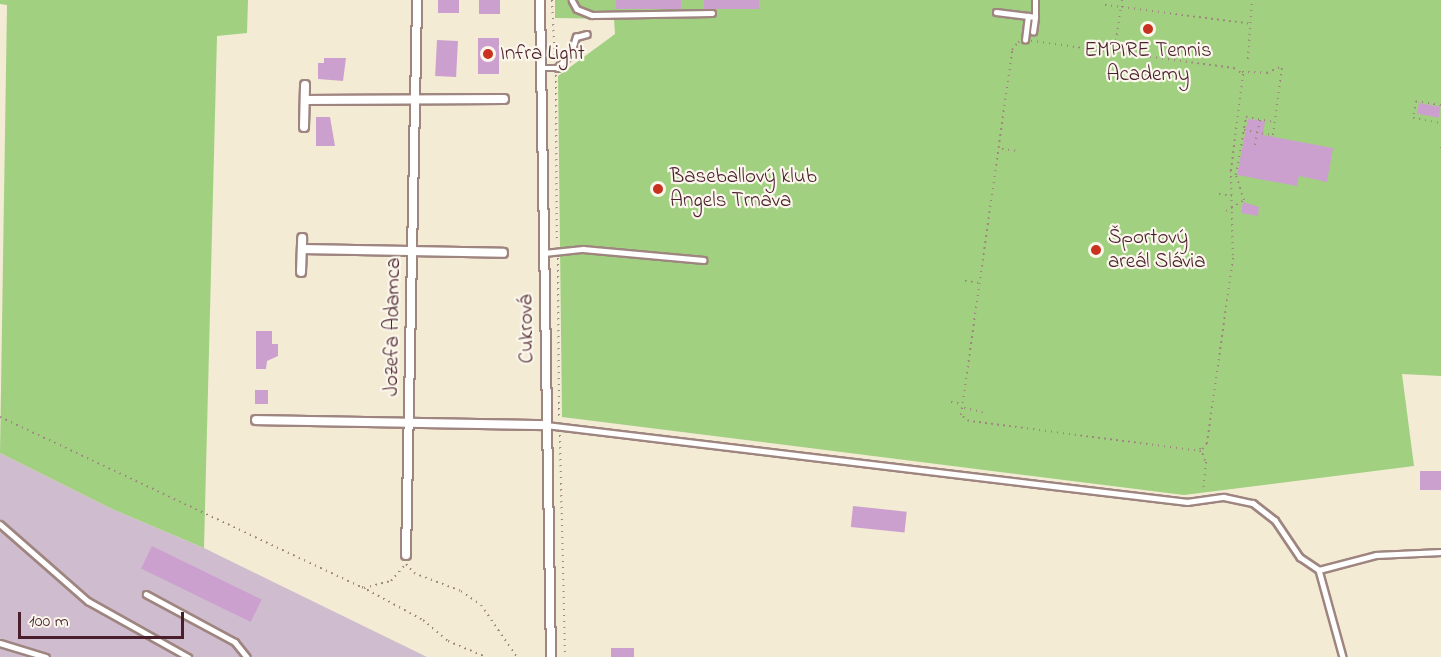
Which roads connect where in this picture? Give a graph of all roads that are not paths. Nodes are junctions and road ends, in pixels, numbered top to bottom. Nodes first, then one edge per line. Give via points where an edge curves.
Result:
1 (417, 0) edge
2 (540, 0) edge
3 (572, 0) edge
4 (1035, 0) edge
5 (996, 12) dead end
6 (712, 13) dead end
7 (1028, 16) junction
8 (1035, 17) junction
9 (1033, 32) dead end
10 (586, 34) dead end
11 (1025, 40) road end
12 (543, 68) junction
13 (305, 85) dead end
14 (415, 99) junction
15 (504, 99) dead end
16 (305, 100) junction
17 (304, 127) dead end
18 (302, 238) dead end
19 (302, 249) junction
20 (412, 251) junction
21 (503, 253) dead end
22 (544, 253) junction
23 (703, 260) dead end
24 (301, 272) dead end
25 (256, 420) dead end
26 (409, 422) junction
27 (546, 425) junction
28 (0, 524) edge
29 (1441, 552) edge
30 (406, 560) road end
31 (1319, 570) junction
32 (146, 594) dead end
33 (0, 643) edge
34 (46, 657) edge
35 (188, 657) edge
36 (247, 657) edge
37 (550, 657) edge
38 (1343, 657) edge

1 - 14 street, Jozefa Adamca
2 - 12 street, Cukrová
3 - 6 lane via 577,9 592,15
4 - 8 lane
5 - 7 lane
7 - 8 lane
7 - 11 lane
8 - 9 lane
10 - 12 lane via 576,37 571,53 556,68
12 - 22 street, Cukrová
13 - 16 street
14 - 15 street
14 - 16 street
14 - 20 street, Jozefa Adamca
16 - 17 street
18 - 19 street
19 - 20 street
19 - 24 street
20 - 21 street
20 - 26 street, Jozefa Adamca
22 - 23 lane via 583,249
22 - 27 street, Cukrová
25 - 26 street
26 - 27 street
26 - 30 street, Jozefa Adamca
27 - 31 lane via 1187,502 1224,497 1252,503 1275,520 1300,557
27 - 37 street, Cukrová
28 - 35 lane via 88,601
29 - 31 lane via 1376,555
31 - 38 lane
32 - 36 lane via 235,642
33 - 34 lane

